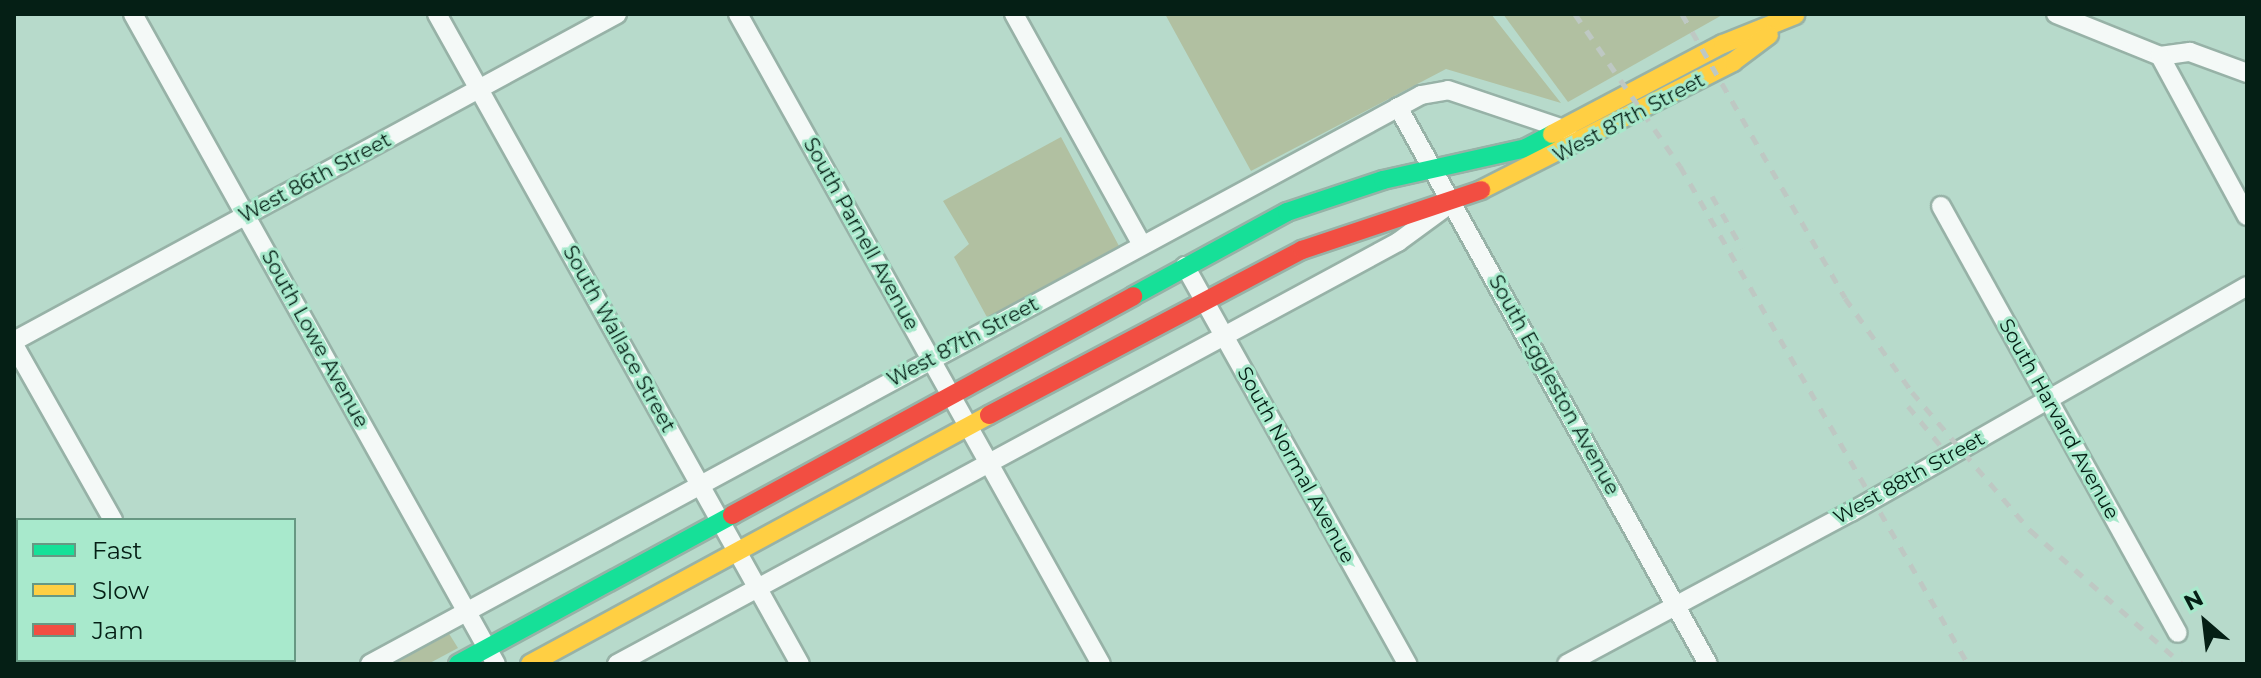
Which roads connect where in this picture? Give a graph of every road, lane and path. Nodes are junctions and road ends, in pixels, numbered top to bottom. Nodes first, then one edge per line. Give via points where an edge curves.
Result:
1 (133, 14) edge
2 (437, 14) edge
3 (617, 14) edge
4 (738, 14) edge
5 (1014, 14) edge
6 (1796, 14) edge
7 (2056, 14) edge
8 (2160, 56) junction
9 (2247, 73) edge
10 (479, 89) junction
11 (1398, 107) junction
12 (1567, 130) junction
13 (1435, 169) junction
14 (1452, 202) junction
15 (1941, 206) dead end
16 (246, 216) junction
17 (2247, 216) edge
18 (1142, 245) junction
19 (1185, 266) junction
20 (2247, 286) edge
21 (1203, 299) junction
22 (1224, 336) junction
23 (14, 343) edge
24 (931, 359) junction
25 (951, 394) junction
26 (2048, 398) junction
27 (969, 427) junction
28 (989, 463) junction
29 (700, 485) junction
30 (112, 518) edge
31 (720, 521) junction
32 (737, 552) junction
33 (757, 587) junction
34 (1675, 606) junction
35 (467, 612) junction
36 (2178, 633) dead end
37 (492, 656) edge
38 (370, 664) edge
39 (458, 664) edge
40 (530, 664) edge
41 (617, 664) edge
42 (800, 664) edge
43 (1101, 664) edge
44 (1407, 664) edge
45 (1567, 664) edge
46 (1708, 664) edge

1 - 16 street, South Lowe Avenue
2 - 10 street, South Wallace Street
3 - 10 street, West 86th Street
4 - 24 street, South Parnell Avenue
5 - 18 street
6 - 12 main road, West 87th Street via 1723,44
6 - 14 main road, West 87th Street via 1733,62 1577,148
7 - 8 street
8 - 9 street via 2190,52
8 - 17 street
10 - 16 street, West 86th Street
10 - 29 street, South Wallace Street
11 - 12 street, West 87th Street via 1448,90
11 - 13 street, South Eggleston Avenue
11 - 18 street, West 87th Street
12 - 13 main road, West 87th Street via 1526,148
13 - 14 street, South Eggleston Avenue
13 - 19 main road, West 87th Street via 1287,212
14 - 21 main road, West 87th Street via 1302,250
14 - 22 street, West 87th Street via 1398,242
14 - 34 street, South Eggleston Avenue
15 - 26 street, South Harvard Avenue
16 - 23 street, West 86th Street
16 - 35 street, South Lowe Avenue
18 - 24 street, West 87th Street
19 - 21 street, South Normal Avenue
19 - 25 main road, West 87th Street
20 - 26 street, West 88th Street
21 - 22 street, South Normal Avenue
21 - 27 main road, West 87th Street
22 - 28 street, West 87th Street
22 - 44 street, South Normal Avenue
23 - 30 street
24 - 25 street, South Parnell Avenue
24 - 29 street, West 87th Street
25 - 27 street, South Parnell Avenue
25 - 31 main road, West 87th Street
26 - 34 street, West 88th Street
26 - 36 street, South Harvard Avenue
27 - 28 street, South Parnell Avenue
27 - 32 main road, West 87th Street
28 - 33 street, West 87th Street
28 - 43 street, South Parnell Avenue
29 - 31 street, South Wallace Street
29 - 35 street, West 87th Street
31 - 32 street, South Wallace Street
31 - 37 main road, West 87th Street
32 - 33 street, South Wallace Street
32 - 40 main road, West 87th Street
33 - 41 street, West 87th Street
33 - 42 street, South Wallace Street
34 - 45 street, West 88th Street
34 - 46 street, South Eggleston Avenue
35 - 37 street, South Lowe Avenue
35 - 38 street, West 87th Street
37 - 39 main road, West 87th Street

